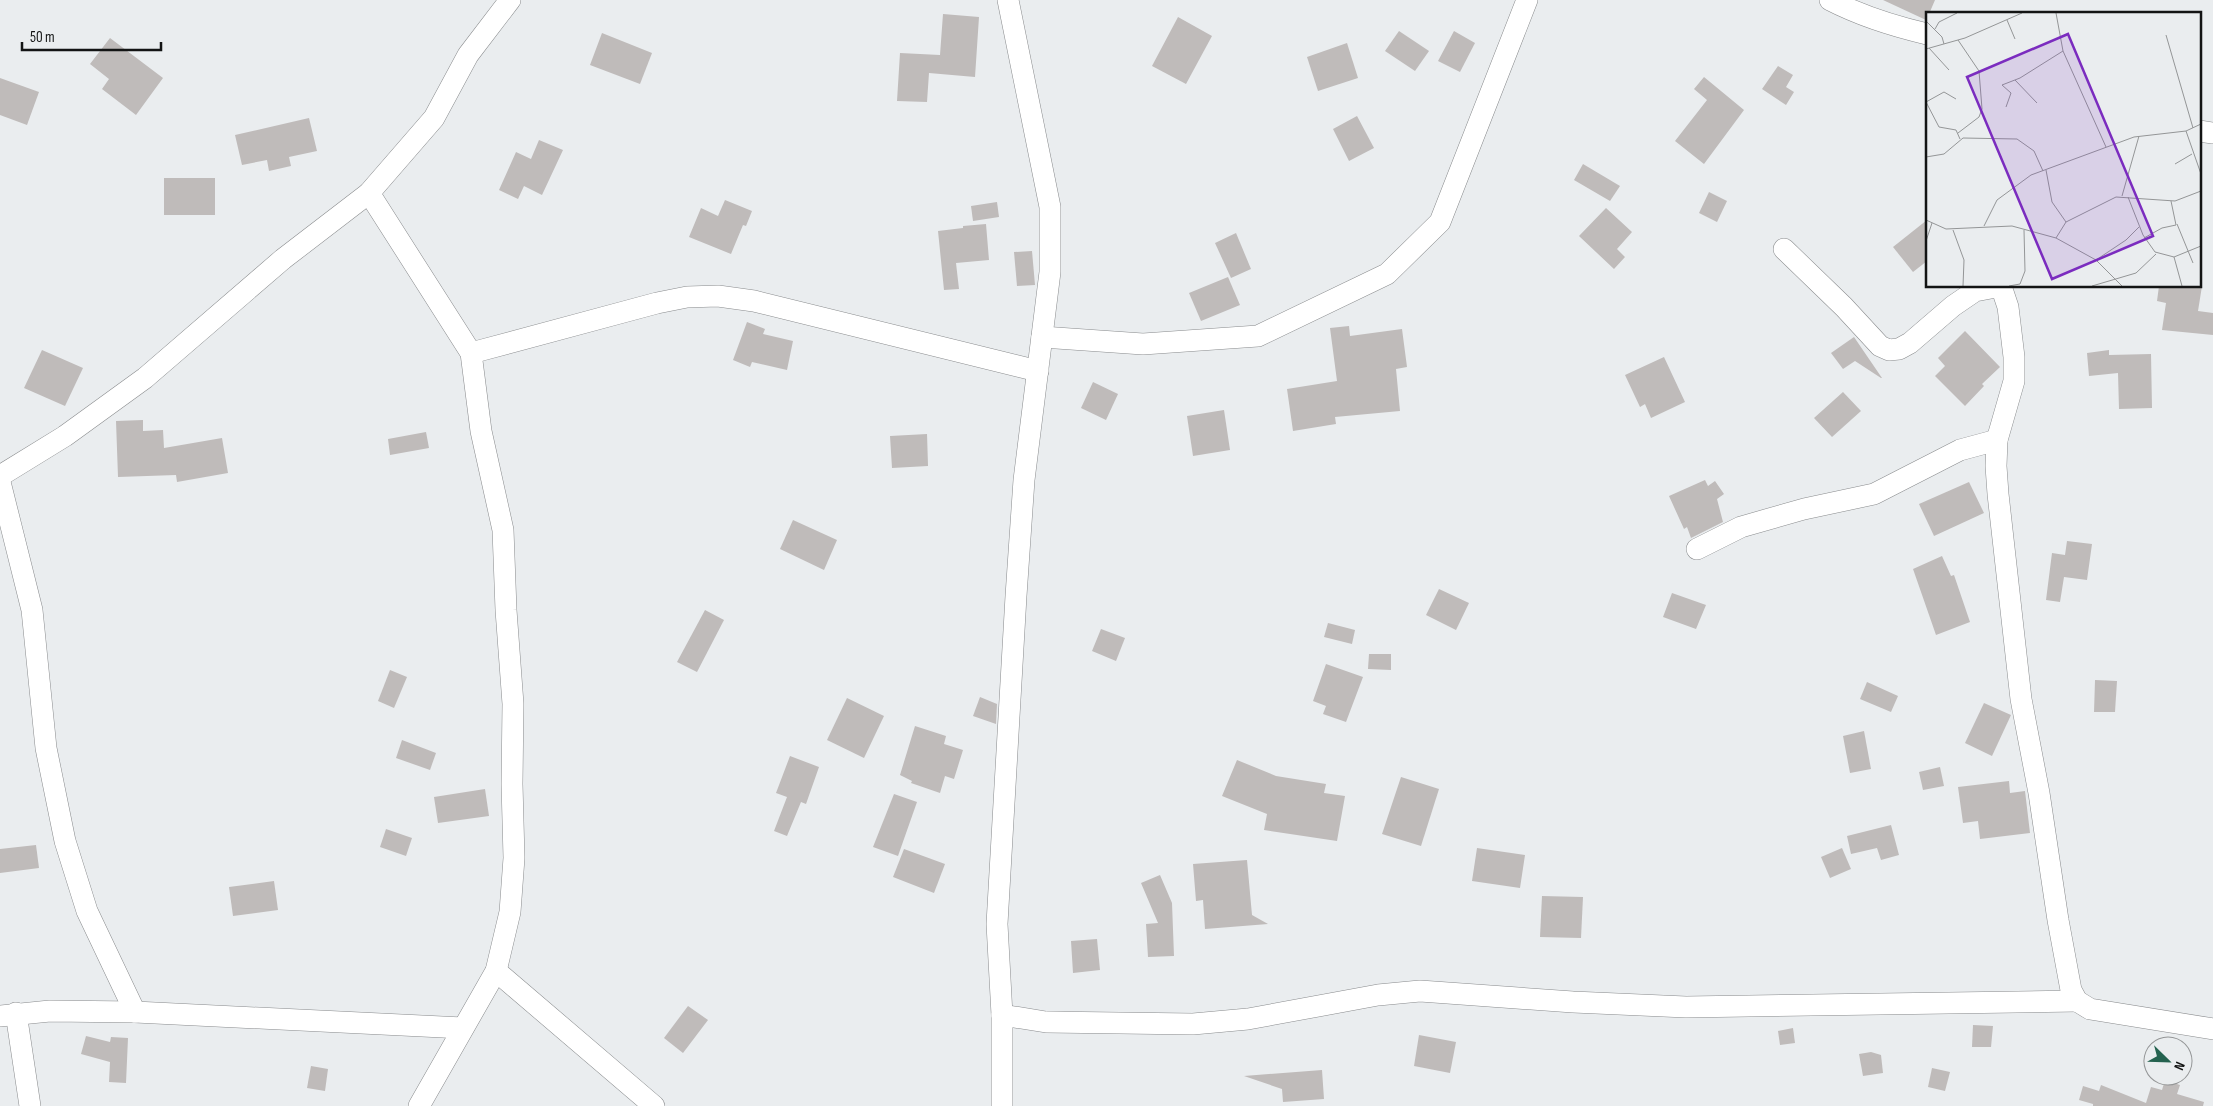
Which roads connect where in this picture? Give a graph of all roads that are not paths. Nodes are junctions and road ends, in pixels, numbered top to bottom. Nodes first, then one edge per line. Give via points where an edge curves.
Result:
1 (510, 0) edge
2 (1008, 0) edge
3 (1527, 0) edge
4 (1830, 0) edge
5 (1926, 34) edge
6 (2200, 131) edge
7 (2213, 132) edge
8 (368, 193) junction
9 (1784, 249) dead end
10 (1992, 288) edge
11 (1997, 288) edge
12 (1042, 338) junction
13 (471, 353) junction
14 (1038, 371) junction
15 (1997, 440) junction
16 (0, 476) edge
17 (0, 482) edge
18 (1697, 549) dead end
19 (496, 971) junction
20 (2077, 1001) junction
21 (135, 1012) junction
22 (8, 1015) edge
23 (1002, 1015) junction
24 (463, 1028) junction
25 (2213, 1029) edge
26 (30, 1106) edge
27 (419, 1106) edge
28 (654, 1106) edge
29 (1002, 1106) edge

1 - 8 street via 468,55 434,118
2 - 12 street via 1050,207 1050,272
3 - 12 street via 1440,222 1386,274 1258,336 1144,344
4 - 5 street via 1856,13
6 - 7 street
8 - 13 street
8 - 16 street via 283,259 145,378 65,436
9 - 10 street via 1880,346 1889,350 1910,343 1953,306 1975,292
11 - 15 street via 2003,292 2008,307 2014,381
12 - 14 street
13 - 14 street via 657,304 718,296 754,301
13 - 19 street via 481,432 502,530 513,704 514,858 510,912
14 - 23 street via 1024,490 997,924
15 - 18 street via 1960,450 1874,494 1741,527
15 - 20 street via 1998,494 2021,699 2064,955 2071,990
17 - 21 street via 32,610 46,748 65,841 87,911
19 - 24 street
19 - 28 street
20 - 23 street via 1686,1007 1420,991 1378,995 1248,1019 1193,1024 1046,1022
20 - 25 street via 2090,1009
21 - 22 street via 50,1011
21 - 24 street
22 - 26 street
23 - 29 street
24 - 27 street

